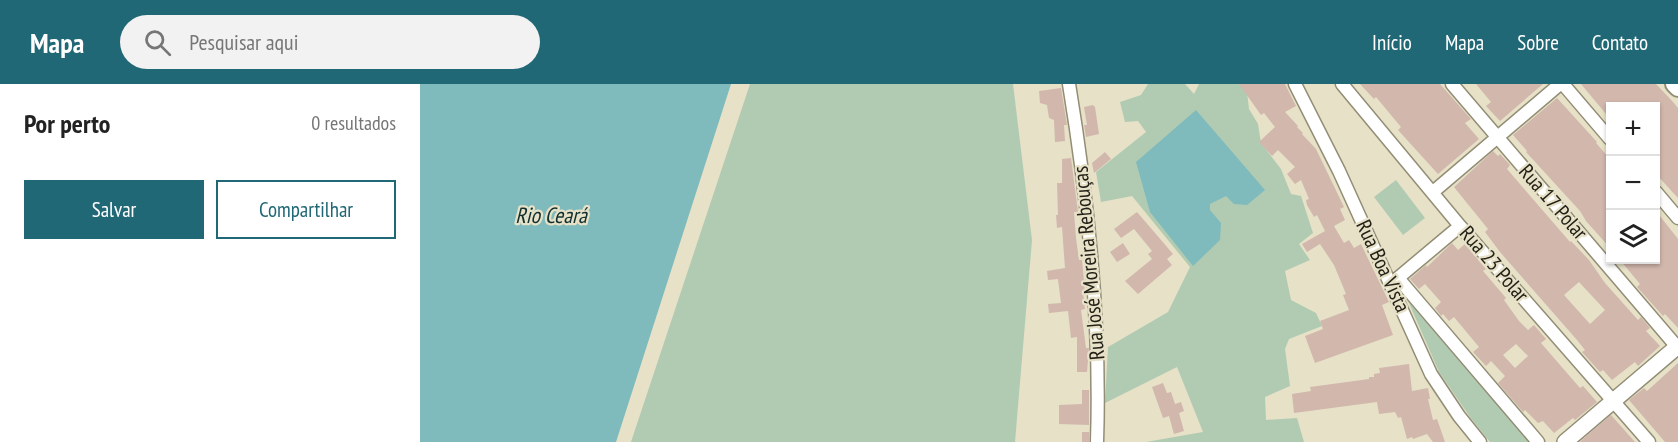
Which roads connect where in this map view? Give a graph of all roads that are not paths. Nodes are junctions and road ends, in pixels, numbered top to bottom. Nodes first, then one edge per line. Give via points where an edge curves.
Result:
1 (1069, 84) edge
2 (1295, 84) edge
3 (1342, 84) edge
4 (1452, 84) edge
5 (1562, 84) edge
6 (1674, 84) edge
7 (1678, 88) edge
8 (1606, 133) edge
9 (1498, 137) junction
10 (1433, 192) junction
11 (1660, 197) edge
12 (1678, 218) edge
13 (1460, 226) junction
14 (1395, 280) junction
15 (1678, 347) edge
16 (1614, 401) junction
17 (1096, 442) edge
18 (1480, 442) edge
19 (1538, 442) edge
20 (1565, 442) edge
21 (1649, 442) edge

1 - 17 street, Rua José Moreira Rebouças via 1088,232 1099,384
2 - 14 street, Rua Boa Vista
3 - 10 street, Rua 23 Polar
4 - 9 street, Rua 17 Polar
5 - 8 street
5 - 9 street
6 - 7 main road
9 - 10 street
9 - 15 street, Rua 17 Polar
10 - 13 street, Rua 23 Polar
11 - 12 street
13 - 14 street
13 - 16 street, Rua 23 Polar
14 - 18 street, Rua Boa Vista via 1431,374
14 - 19 street
15 - 16 street
16 - 20 street
16 - 21 street, Rua 23 Polar

